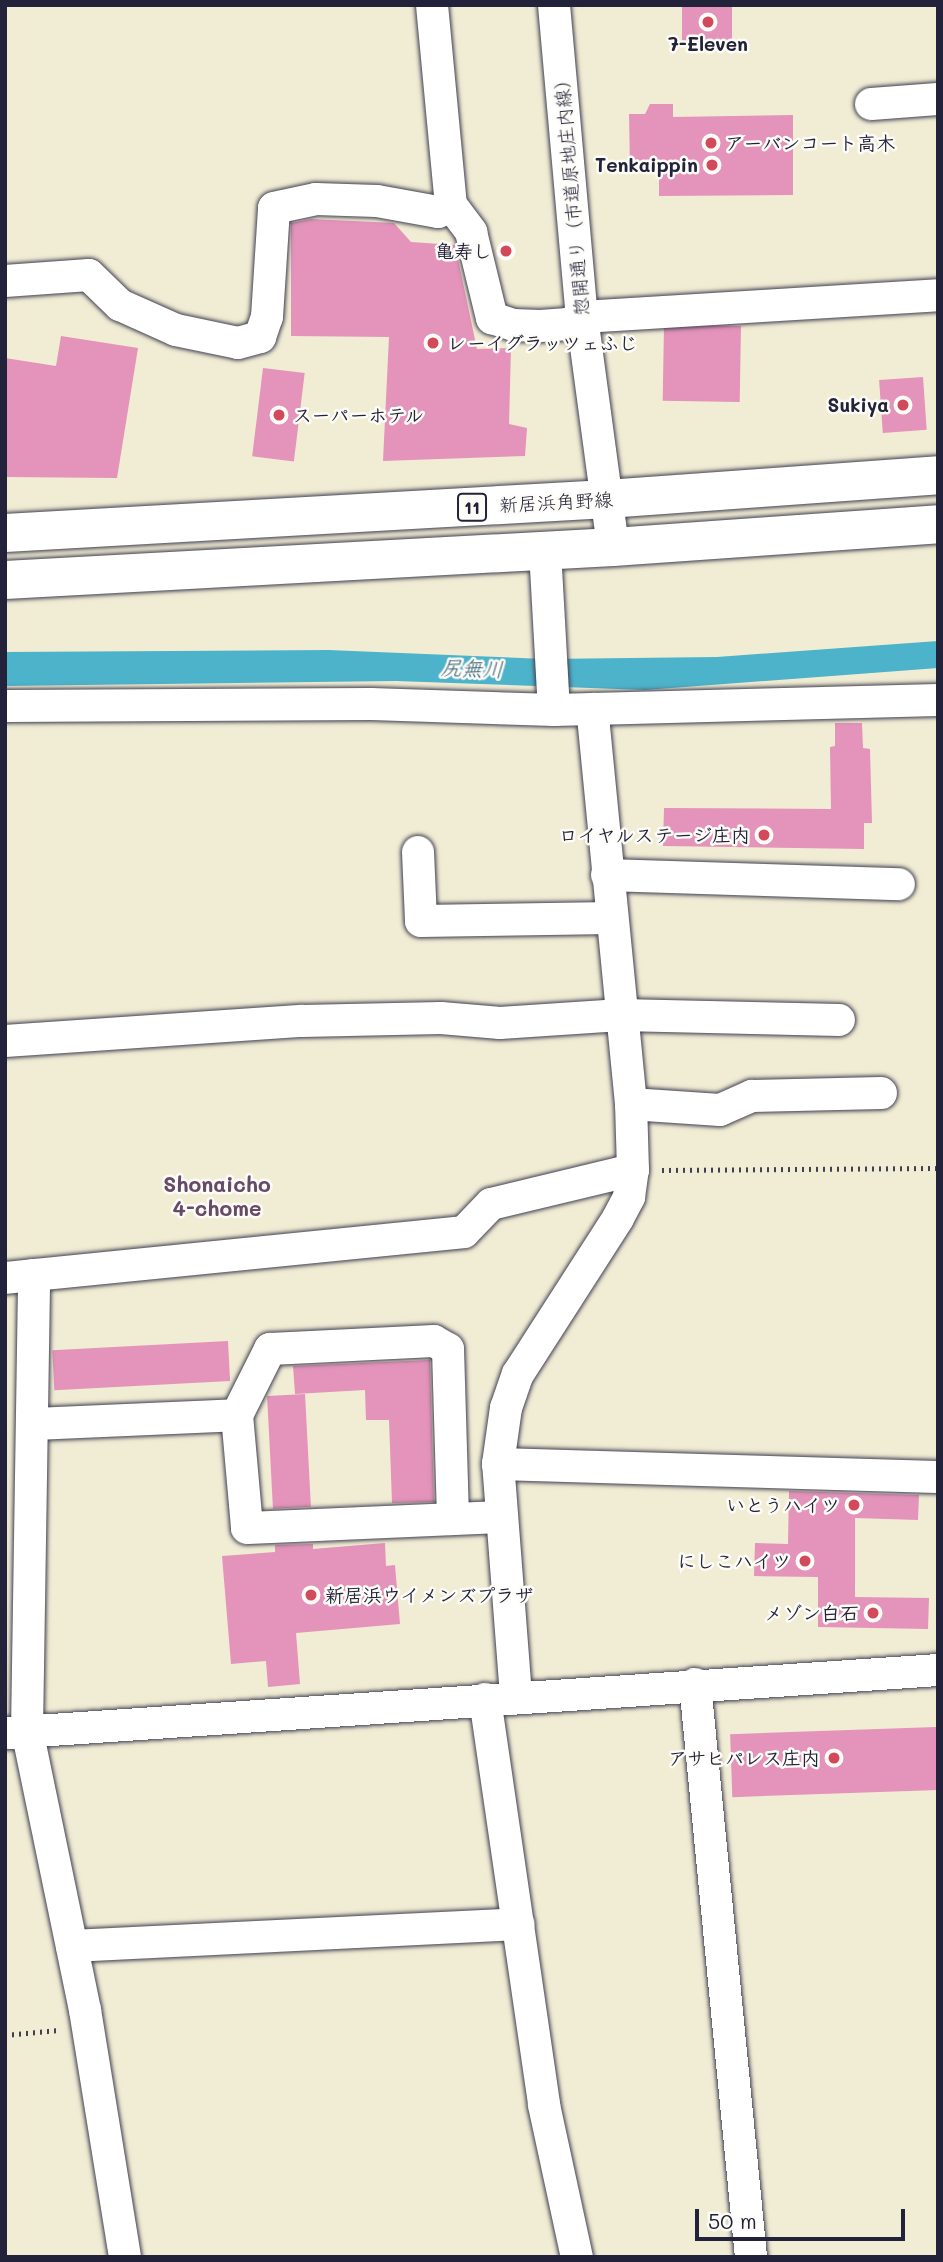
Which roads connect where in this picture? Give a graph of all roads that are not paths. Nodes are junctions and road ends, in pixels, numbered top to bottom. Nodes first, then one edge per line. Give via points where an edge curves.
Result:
1 (432, 5) edge
2 (554, 5) edge
3 (938, 99) edge
4 (871, 104) dead end
5 (451, 205) junction
6 (5, 281) edge
7 (938, 295) edge
8 (582, 317) junction
9 (938, 475) edge
10 (607, 499) junction
11 (938, 524) edge
12 (5, 533) edge
13 (613, 547) junction
14 (545, 550) junction
15 (5, 580) edge
16 (938, 700) edge
17 (553, 703) junction
18 (5, 706) edge
19 (592, 709) junction
20 (418, 852) dead end
21 (607, 875) junction
22 (899, 884) dead end
23 (611, 918) junction
24 (621, 1015) junction
25 (839, 1020) dead end
26 (5, 1041) edge
27 (881, 1093) dead end
28 (631, 1104) junction
29 (633, 1170) junction
30 (19, 1277) edge
31 (24, 1413) edge
32 (237, 1415) junction
33 (498, 1464) junction
34 (938, 1477) edge
35 (502, 1517) junction
36 (453, 1519) junction
37 (938, 1670) edge
38 (695, 1684) junction
39 (500, 1698) junction
40 (16, 1732) edge
41 (518, 1924) junction
42 (72, 1947) junction
43 (125, 2257) edge
44 (577, 2257) edge
45 (751, 2257) edge

1 - 5 street
2 - 8 street, 惣開通り（市道原地庄内線）
3 - 4 street
5 - 6 street via 438,212 377,201 316,199 274,208 267,317 260,337 238,343 176,330 120,305 97,288 89,275
5 - 8 street via 471,232 492,318 540,326 568,324
7 - 8 street
8 - 10 street, 惣開通り（市道原地庄内線）
9 - 10 main road, 新居浜角野線 / 11
10 - 12 main road, 新居浜角野線 / 11
10 - 13 street, 惣開通り（市道原地庄内線）
11 - 13 main road
13 - 14 main road
14 - 15 main road
14 - 17 street via 554,645
16 - 19 street
17 - 18 street
17 - 19 street
19 - 21 street
20 - 23 street via 421,921
21 - 22 street
21 - 23 street
23 - 24 street
24 - 25 street
24 - 26 street via 500,1023 441,1018 302,1021
24 - 28 street
27 - 28 street via 752,1096 720,1110
28 - 29 street
29 - 30 street via 491,1204 464,1232
29 - 33 street via 629,1197 618,1218 517,1374 506,1408
30 - 31 street
31 - 32 street
31 - 40 street
32 - 36 street via 247,1528
32 - 36 street via 270,1349 434,1341 448,1349
33 - 34 street
33 - 35 street
35 - 36 street
35 - 39 street
37 - 38 street
38 - 39 street
38 - 45 street
39 - 40 street
39 - 41 street
40 - 42 street
41 - 42 street
41 - 44 street via 544,2105
42 - 43 street

